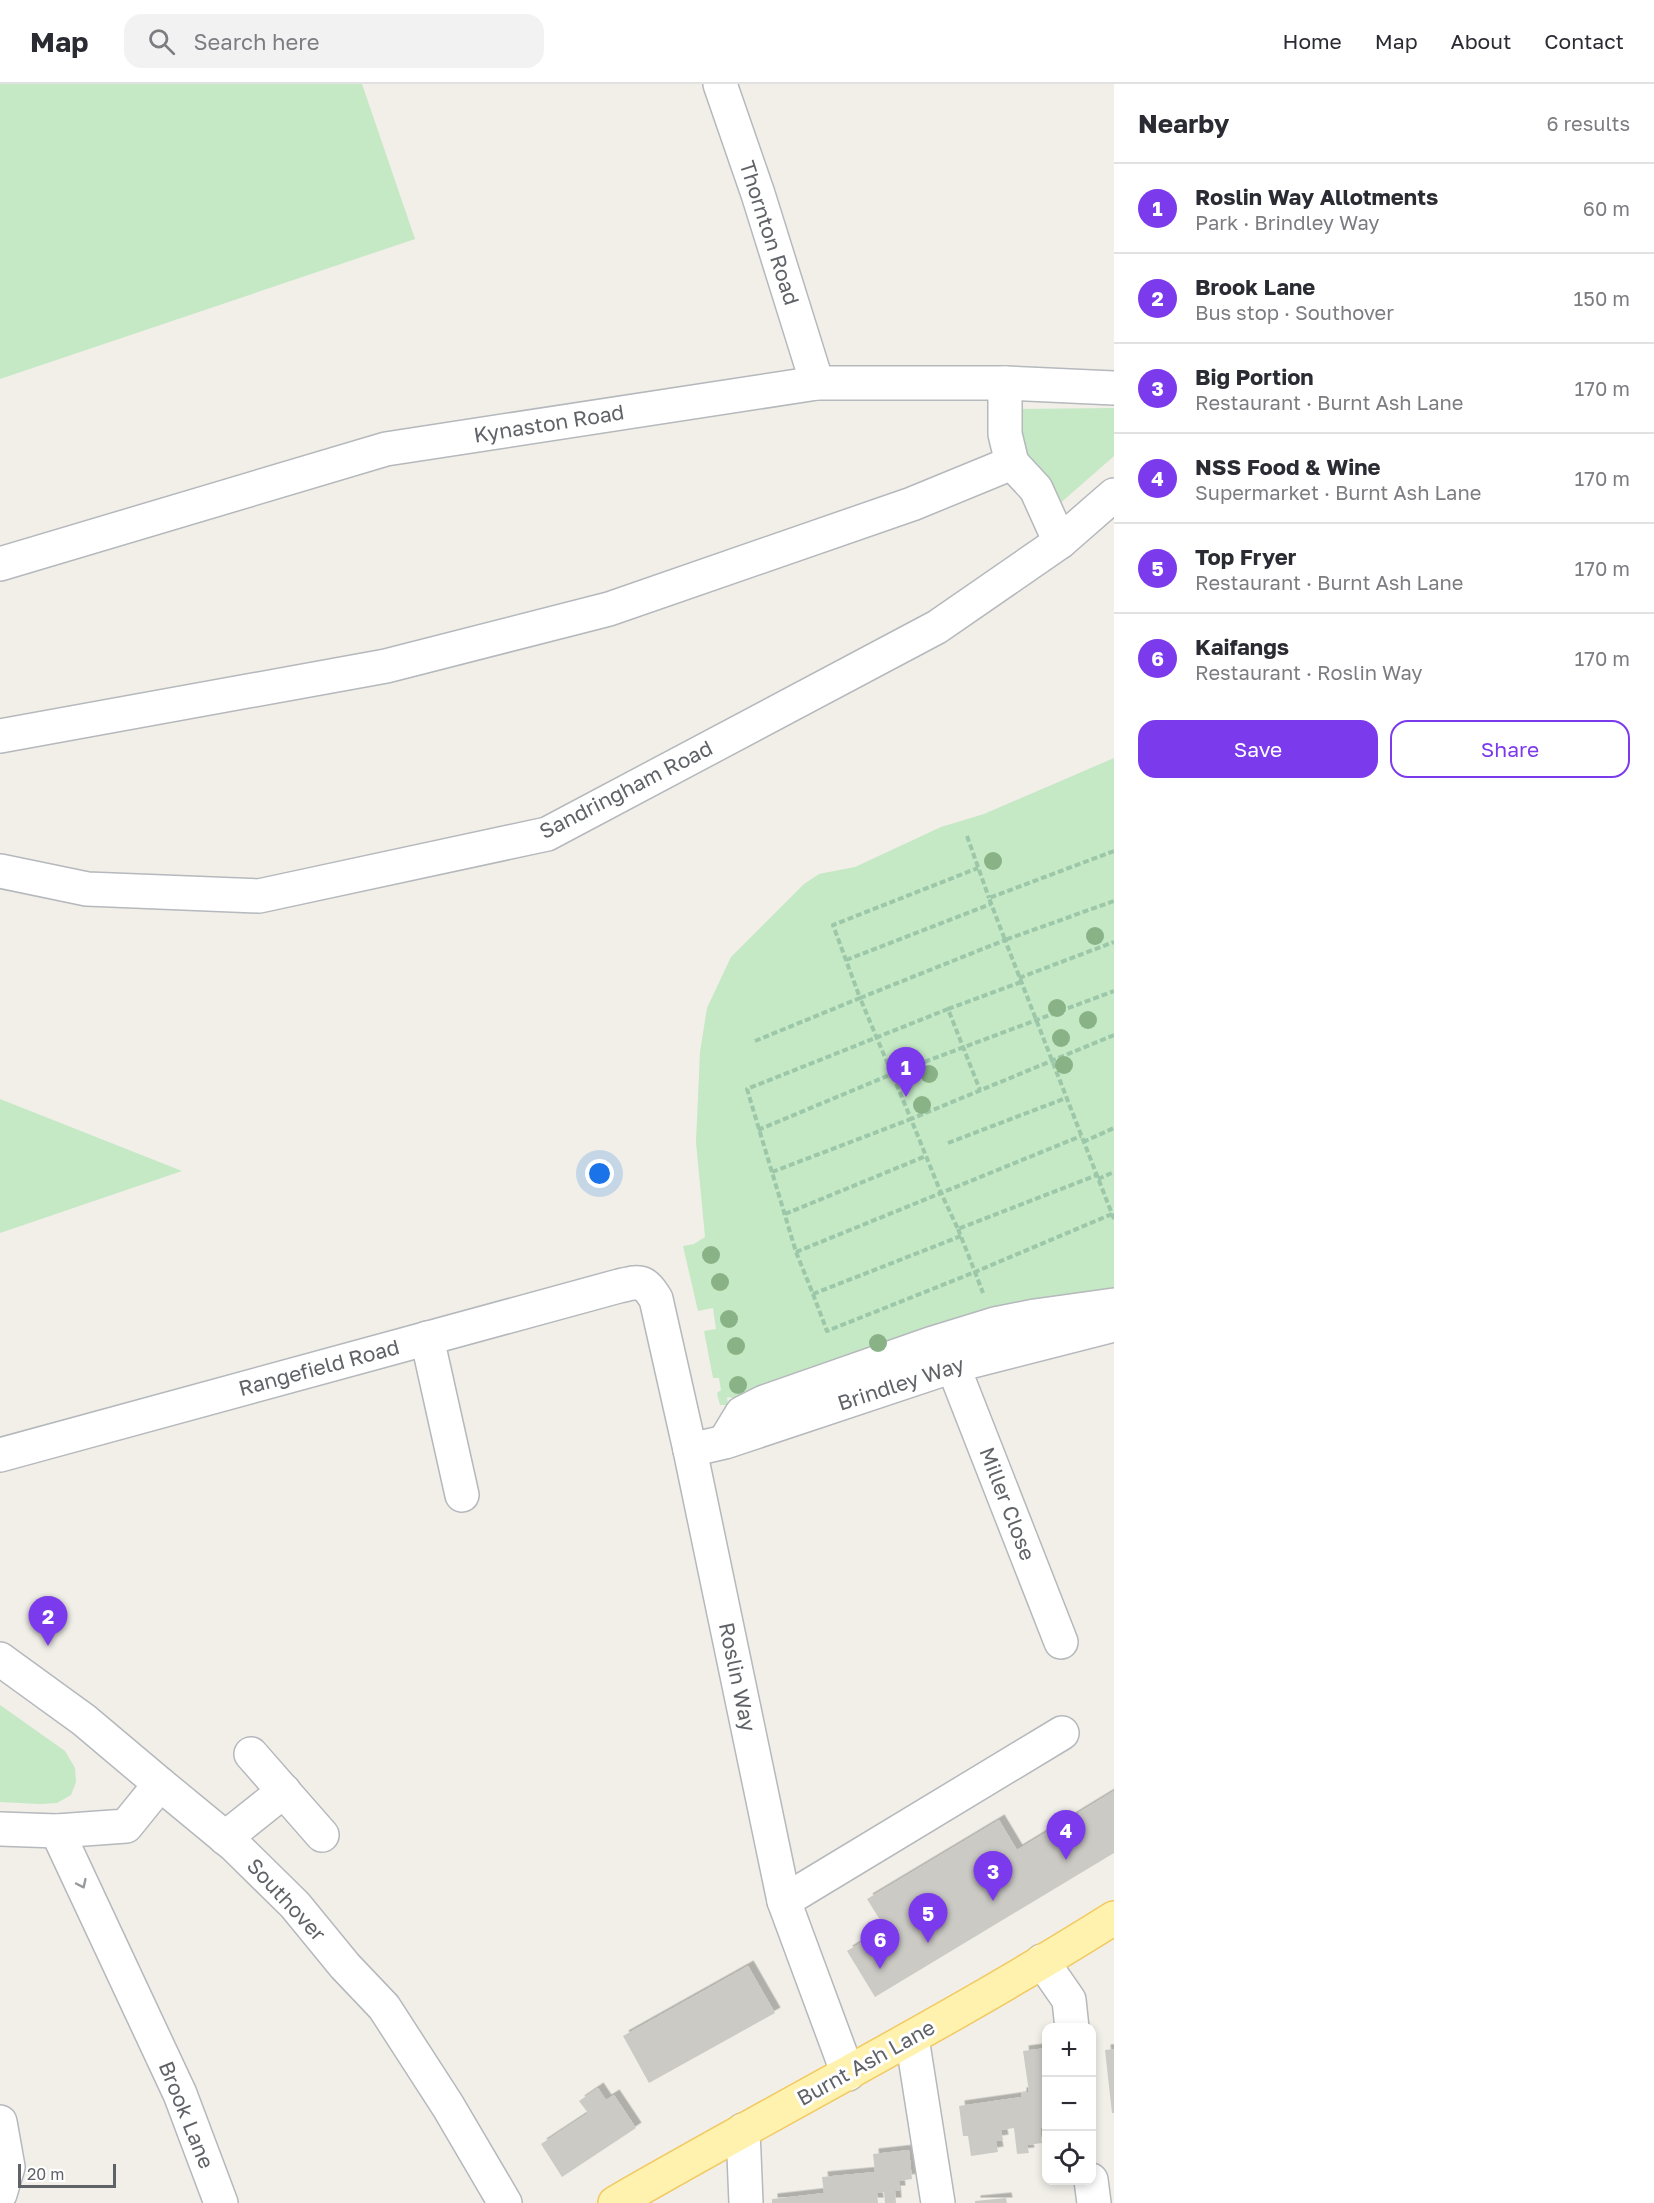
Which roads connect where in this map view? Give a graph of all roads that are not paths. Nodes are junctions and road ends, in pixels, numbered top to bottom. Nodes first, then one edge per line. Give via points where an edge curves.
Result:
1 (720, 84) edge
2 (817, 383) junction
3 (1005, 383) junction
4 (1114, 388) edge
5 (1012, 463) junction
6 (1114, 495) edge
7 (1060, 542) junction
8 (0, 564) edge
9 (0, 736) edge
10 (0, 871) edge
11 (638, 1281) joint
12 (1114, 1305) edge
13 (1114, 1325) edge
14 (427, 1338) junction
15 (953, 1366) junction
16 (724, 1442) junction
17 (690, 1450) junction
18 (0, 1455) edge
19 (462, 1495) dead end
20 (1061, 1642) dead end
21 (0, 1659) edge
22 (1062, 1733) dead end
23 (251, 1754) dead end
24 (160, 1784) junction
25 (284, 1791) junction
26 (0, 1828) edge
27 (57, 1831) junction
28 (322, 1835) dead end
29 (225, 1838) junction
30 (784, 1901) junction
31 (1114, 1918) edge
32 (1042, 1961) junction
33 (1071, 2023) edge
34 (912, 2038) junction
35 (848, 2074) junction
36 (0, 2122) edge
37 (742, 2130) junction
38 (1092, 2185) edge
39 (0, 2194) edge
40 (221, 2203) edge
41 (505, 2203) edge
42 (615, 2203) edge
43 (746, 2203) edge
44 (938, 2203) edge
45 (1094, 2203) edge

1 - 2 street, Thornton Road
2 - 3 street, Kynaston Road
2 - 8 street, Kynaston Road via 386,448
3 - 4 street, Kynaston Road
3 - 5 street via 1005,434
5 - 7 street via 1036,489
5 - 9 street via 912,504 609,609 386,666
6 - 7 street, Sandringham Road
7 - 10 street, Sandringham Road via 937,627 547,834 259,896 87,889
11 - 14 street, Rangefield Road
11 - 17 street, Roslin Way via 647,1284 656,1299
12 - 16 street via 995,1324 764,1402 742,1413
13 - 15 street, Brindley Way
14 - 18 street, Rangefield Road
14 - 19 street
15 - 16 street, Brindley Way
15 - 20 street, Miller Close
16 - 17 street, Brindley Way
17 - 30 street, Roslin Way
21 - 24 street, Southover via 84,1720
22 - 30 street
23 - 25 street
24 - 27 street via 126,1826
24 - 29 street, Southover
25 - 28 street
25 - 29 street
26 - 27 street
27 -> 40 street, Brook Lane via 180,2094
29 - 41 street, Southover via 295,1905 384,2007
30 - 35 street, Roslin Way
31 - 32 main road, Burnt Ash Lane
32 - 33 street via 1069,2000
32 - 34 main road, Burnt Ash Lane
34 - 35 main road, Burnt Ash Lane
34 - 44 street
35 - 37 main road, Burnt Ash Lane
36 - 39 street via 8,2167
37 - 42 main road, Burnt Ash Lane
37 - 43 street
38 - 45 street

